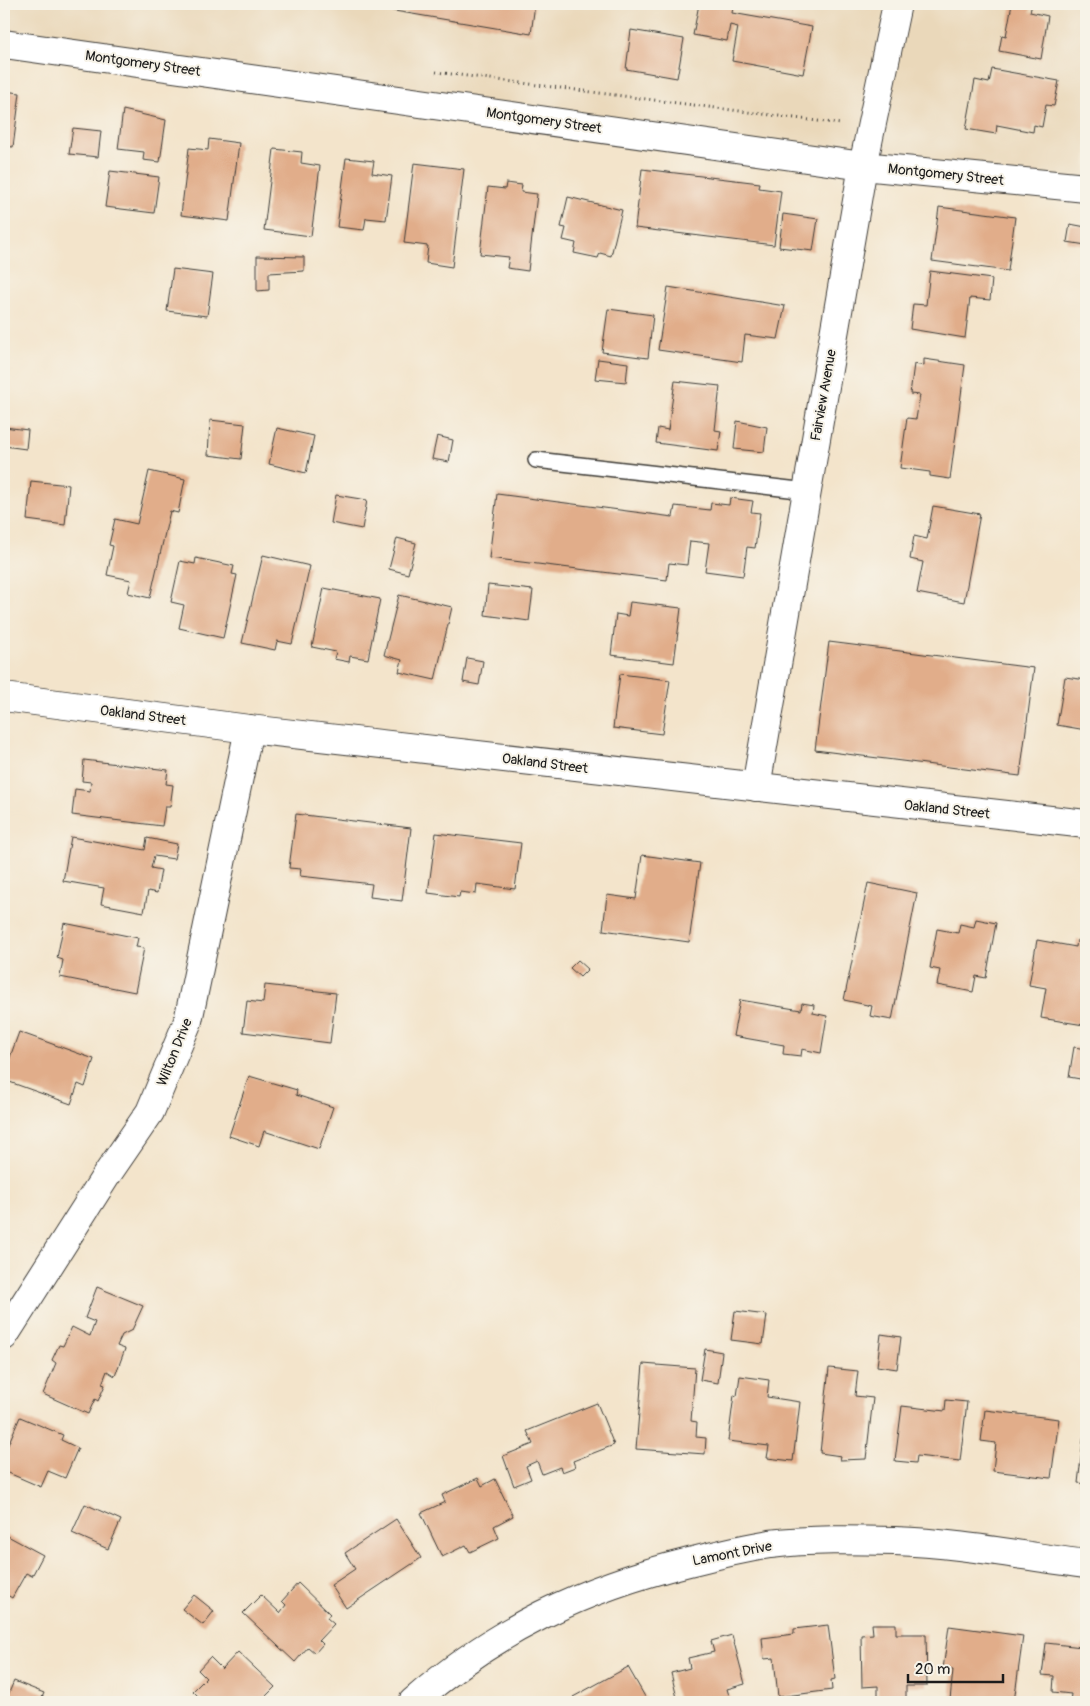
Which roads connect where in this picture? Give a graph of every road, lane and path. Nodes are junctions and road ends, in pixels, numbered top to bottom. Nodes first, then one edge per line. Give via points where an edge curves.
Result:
1 (897, 4) edge
2 (4, 44) edge
3 (863, 166) junction
4 (1086, 188) edge
5 (536, 460) dead end
6 (807, 491) junction
7 (4, 697) edge
8 (249, 729) junction
9 (756, 788) junction
10 (1086, 824) edge
11 (4, 1336) edge
12 (1086, 1564) edge
13 (413, 1702) edge

1 - 3 street, Fairview Avenue
2 - 3 street, Montgomery Street
3 - 4 street, Montgomery Street
3 - 6 street, Fairview Avenue
5 - 6 lane
6 - 9 street, Fairview Avenue
7 - 8 street, Oakland Street
8 - 9 street, Oakland Street
8 - 11 street, Wilton Drive via 188,1021 150,1112
9 - 10 street, Oakland Street
12 - 13 street, Lamont Drive via 897,1541 809,1541 727,1552 597,1589 529,1620 480,1649

